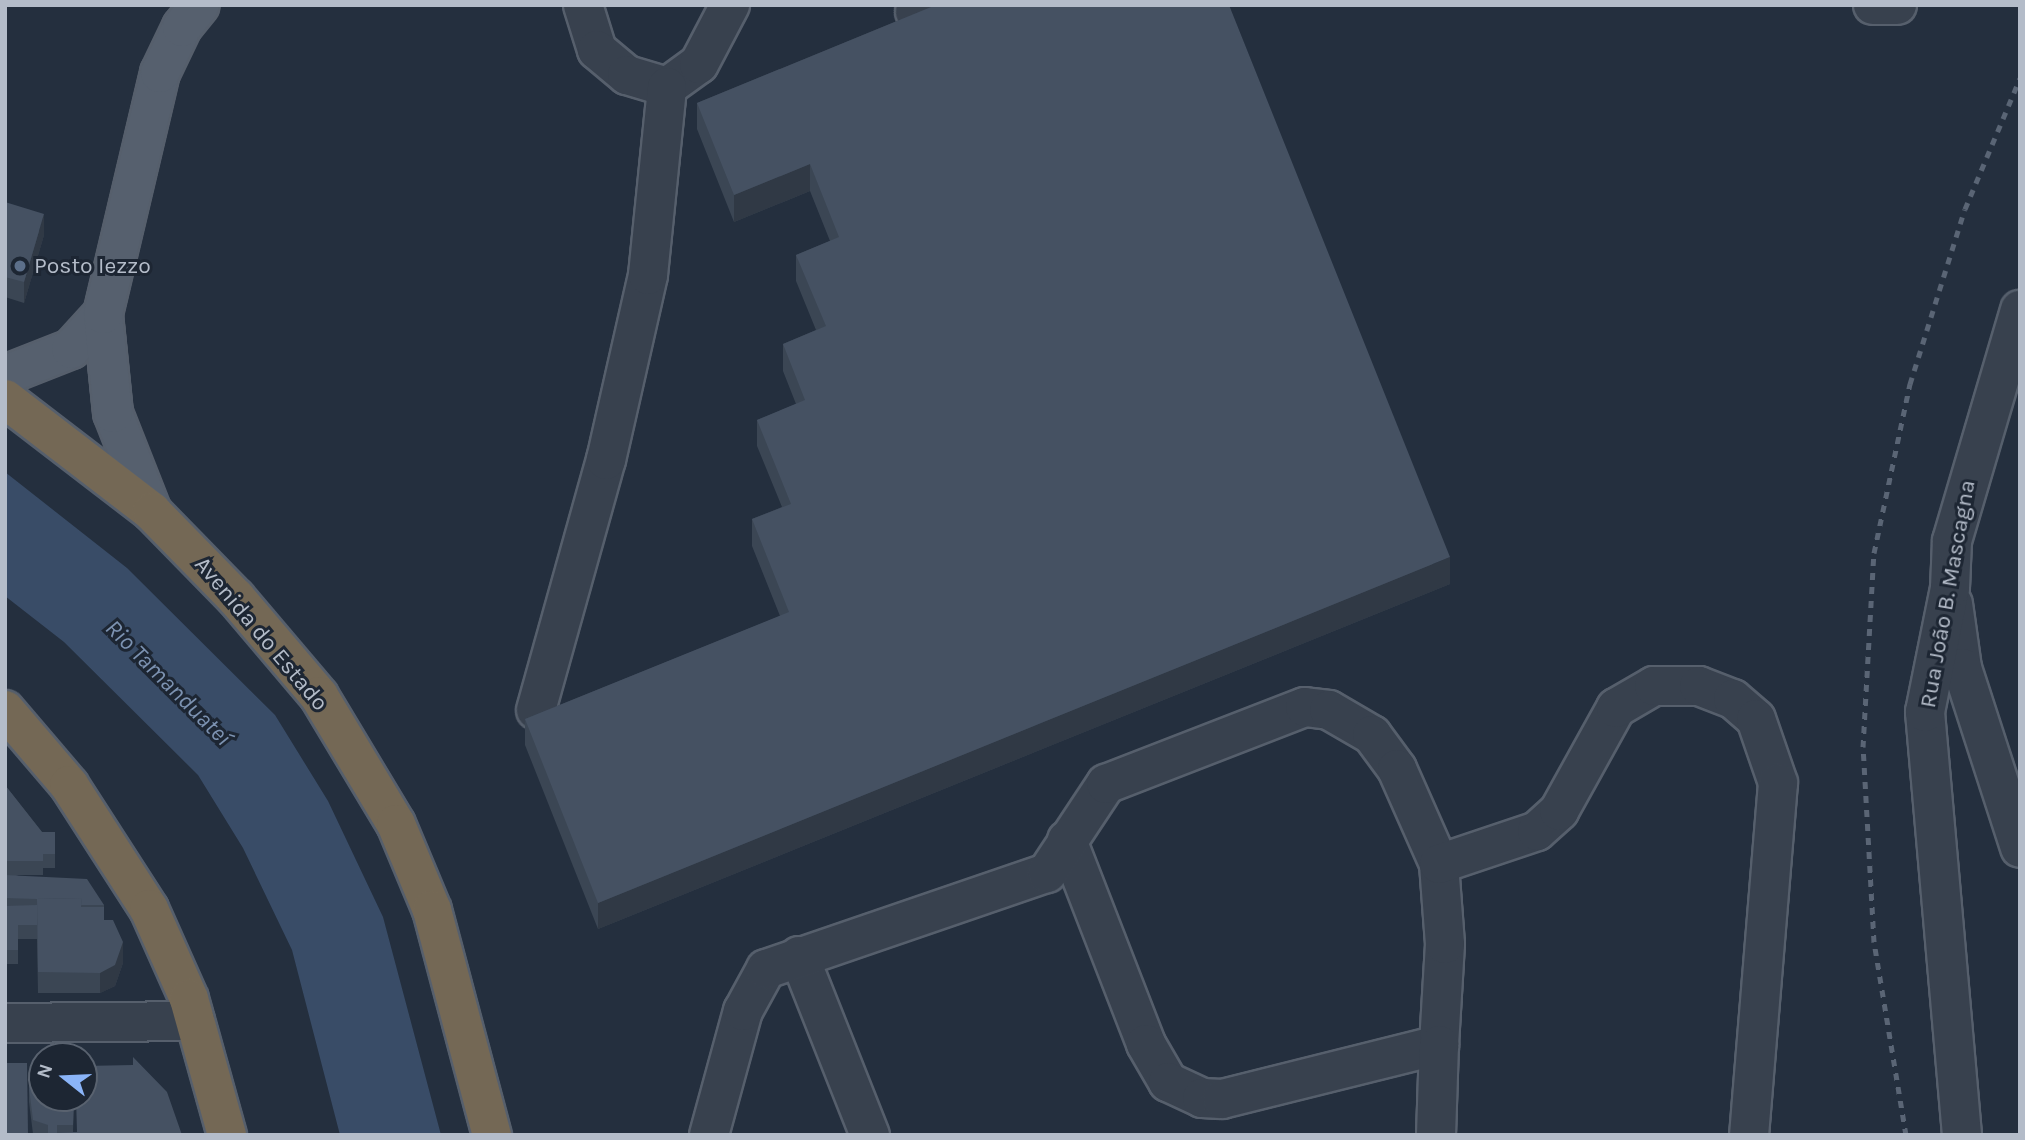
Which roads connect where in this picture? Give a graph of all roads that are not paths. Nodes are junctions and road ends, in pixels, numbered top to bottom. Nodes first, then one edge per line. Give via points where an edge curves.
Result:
1 (200, 5) edge
2 (583, 5) edge
3 (730, 5) edge
4 (1873, 5) edge
5 (1897, 5) edge
6 (667, 87) junction
7 (2020, 310) edge
8 (103, 314) junction
9 (5, 375) edge
10 (5, 398) edge
11 (152, 512) junction
12 (1951, 588) junction
13 (5, 710) edge
14 (536, 710) dead end
15 (1068, 840) junction
16 (2020, 848) edge
17 (1439, 864) junction
18 (799, 956) junction
19 (195, 1021) junction
20 (5, 1023) edge
21 (1439, 1045) junction
22 (227, 1135) edge
23 (492, 1135) edge
24 (709, 1135) edge
25 (870, 1135) edge
26 (1436, 1135) edge
27 (1749, 1135) edge
28 (1962, 1135) edge

1 - 8 main road via 182,27 160,73
2 - 6 street via 597,50 627,75
3 - 6 street via 699,64
4 - 5 street
6 - 14 street via 648,275 606,460
7 - 12 street, Rua João B. Mascagna via 1967,480 1952,541
8 - 9 main road via 71,349
8 - 11 main road via 113,413
10 - 11 highway, Avenida do Estado
11 - 23 highway, Avenida do Estado via 236,598 319,696 396,824 432,910
12 - 16 street via 1962,668
12 - 28 street, Rua João B. Mascagna via 1925,712
13 - 19 highway via 69,785 149,909
15 - 17 street via 1105,784 1305,707 1329,710 1372,735 1397,769
15 - 18 street via 1047,873 1030,881
15 - 21 street via 1146,1044 1168,1082 1184,1092 1222,1099
17 - 21 street via 1445,944
17 - 27 street via 1537,831 1559,811 1616,708 1654,685 1699,686 1733,699 1756,719 1778,783
18 - 24 street via 766,969 751,987
18 - 25 street
19 - 20 street
19 - 22 highway
21 - 26 street

